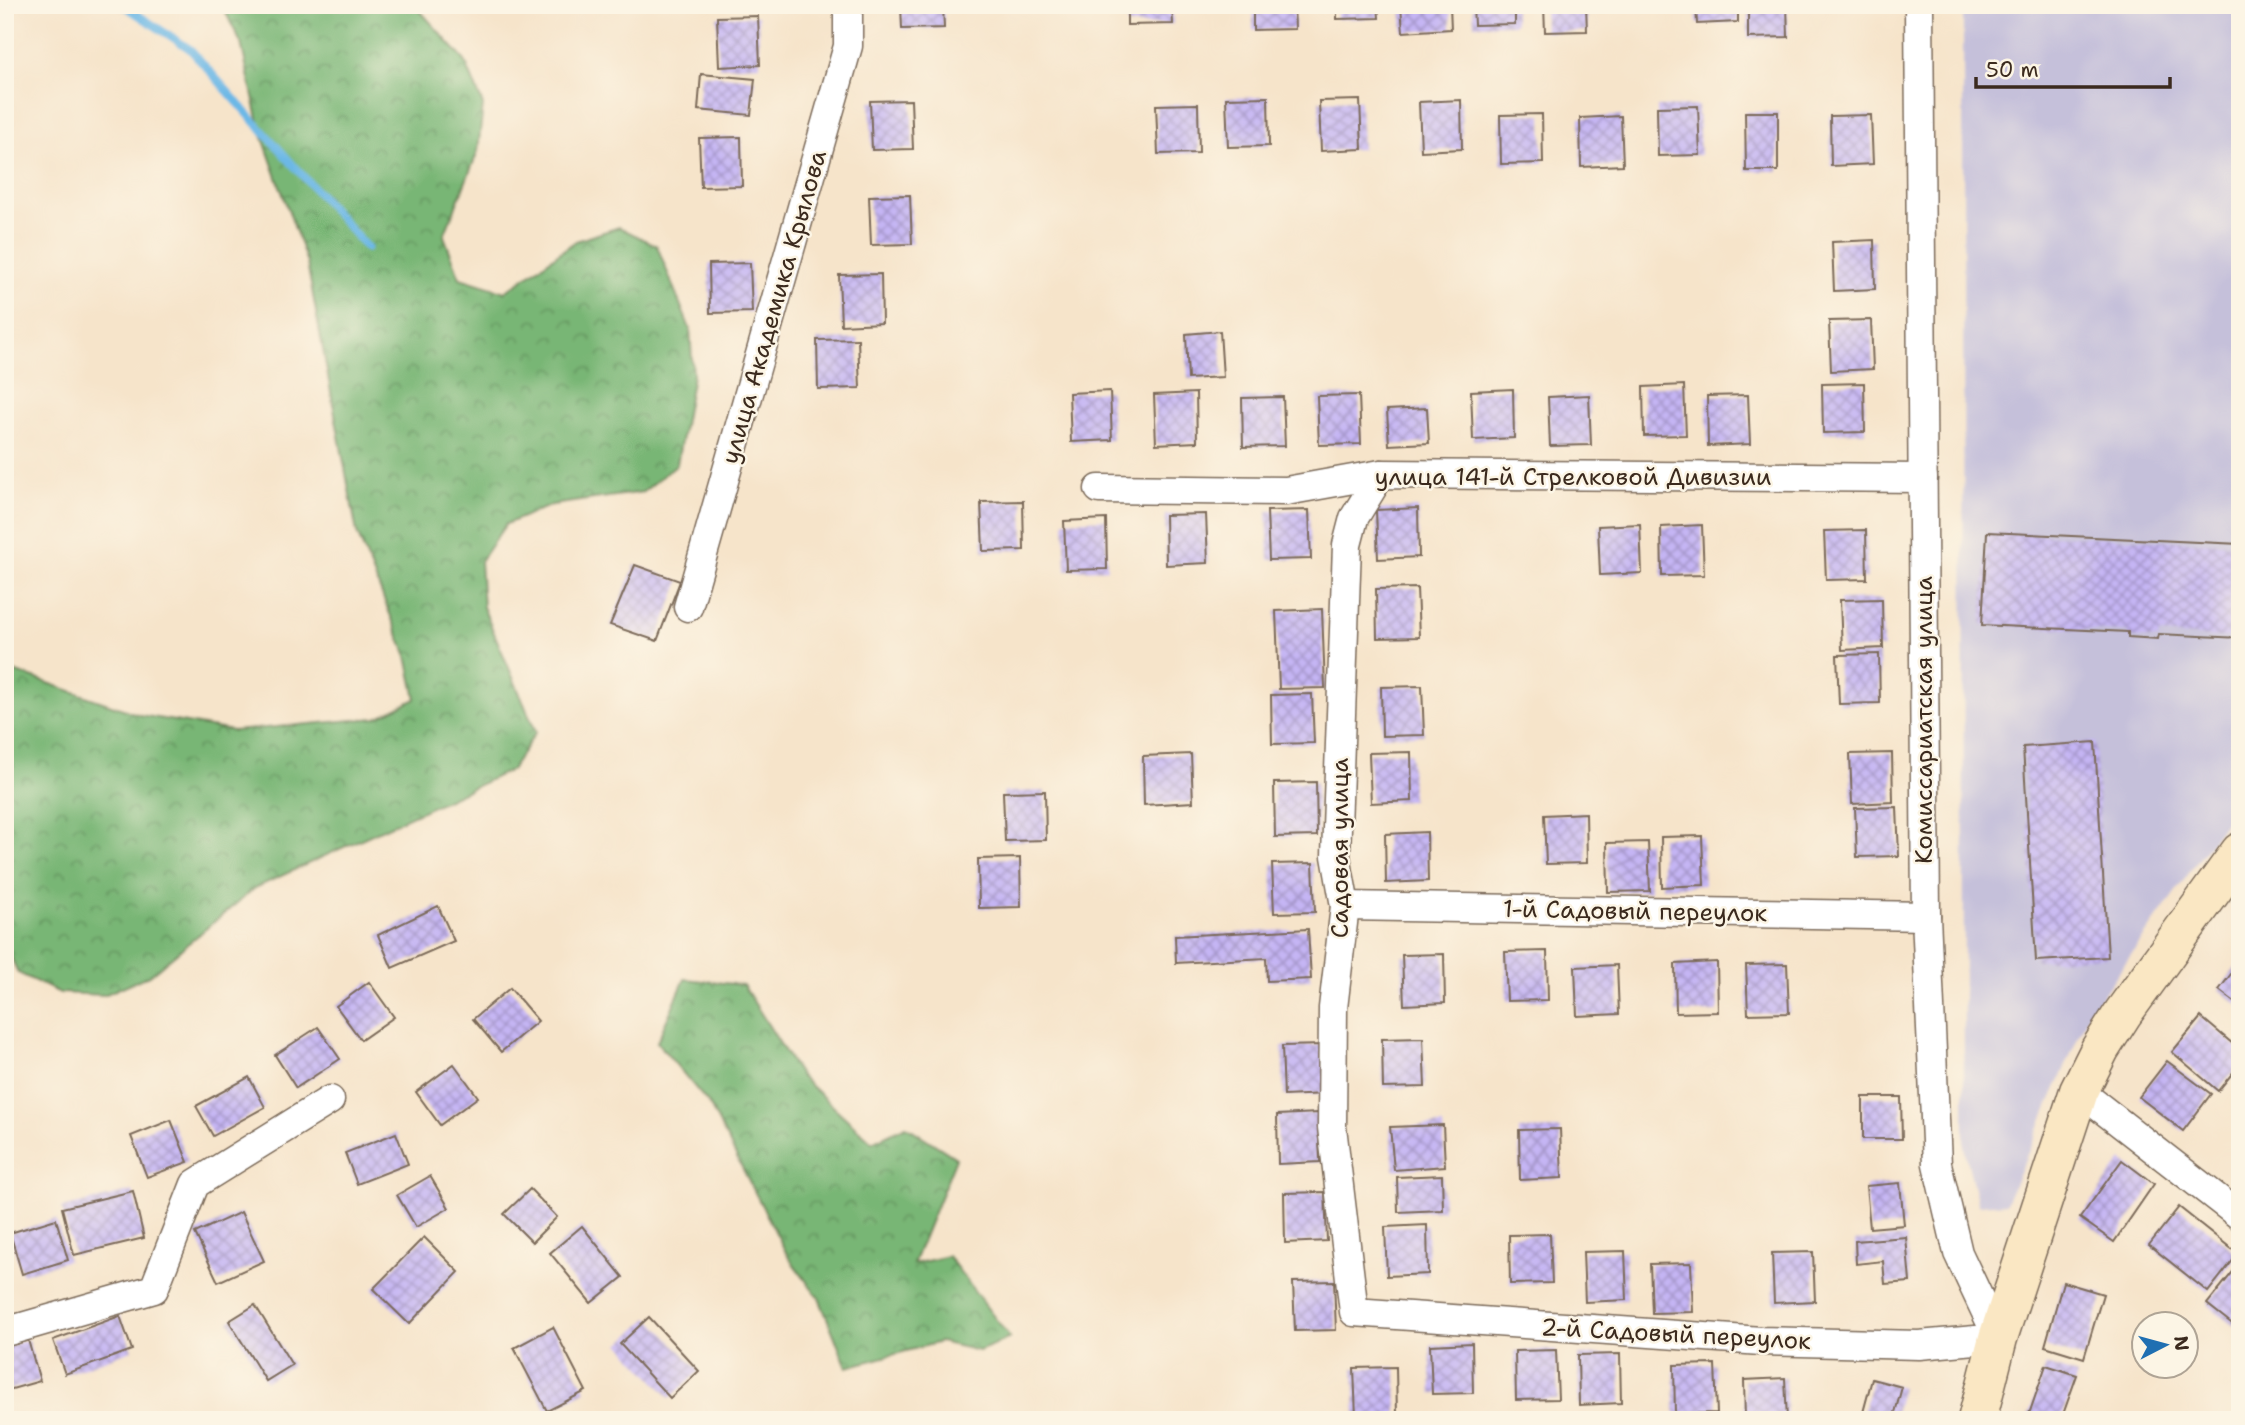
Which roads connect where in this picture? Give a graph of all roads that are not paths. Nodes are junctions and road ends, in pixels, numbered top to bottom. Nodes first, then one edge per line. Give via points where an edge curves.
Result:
1 (848, 5) edge
2 (1919, 5) edge
3 (1381, 474) junction
4 (1923, 478) junction
5 (1099, 489) dead end
6 (688, 607) dead end
7 (2240, 852) edge
8 (1345, 906) junction
9 (1926, 916) junction
10 (2079, 1091) junction
11 (330, 1100) dead end
12 (2240, 1216) edge
13 (1354, 1312) joint
14 (5, 1332) edge
15 (1998, 1338) junction
16 (1977, 1420) edge

1 - 6 street, улица Академика Крылова via 848,46
2 - 4 street, Комиссариатская улица
3 - 4 street, улица 141-й Стрелковой Дивизии
3 - 5 street, улица 141-й Стрелковой Дивизии via 1286,491
3 - 8 street, Садовая улица via 1354,518 1347,545 1336,856
4 - 9 street, Комиссариатская улица
7 - 10 main road via 2123,1013
8 - 9 street, 1-й Садовый переулок
8 - 13 street, Садовая улица via 1333,1009 1332,1127
9 - 15 street, Комиссариатская улица via 1937,1164 1958,1253
10 - 12 street
10 - 15 main road
11 - 14 street via 195,1184 154,1289
13 - 15 street, 2-й Садовый переулок via 1761,1341 1919,1345
15 - 16 main road

